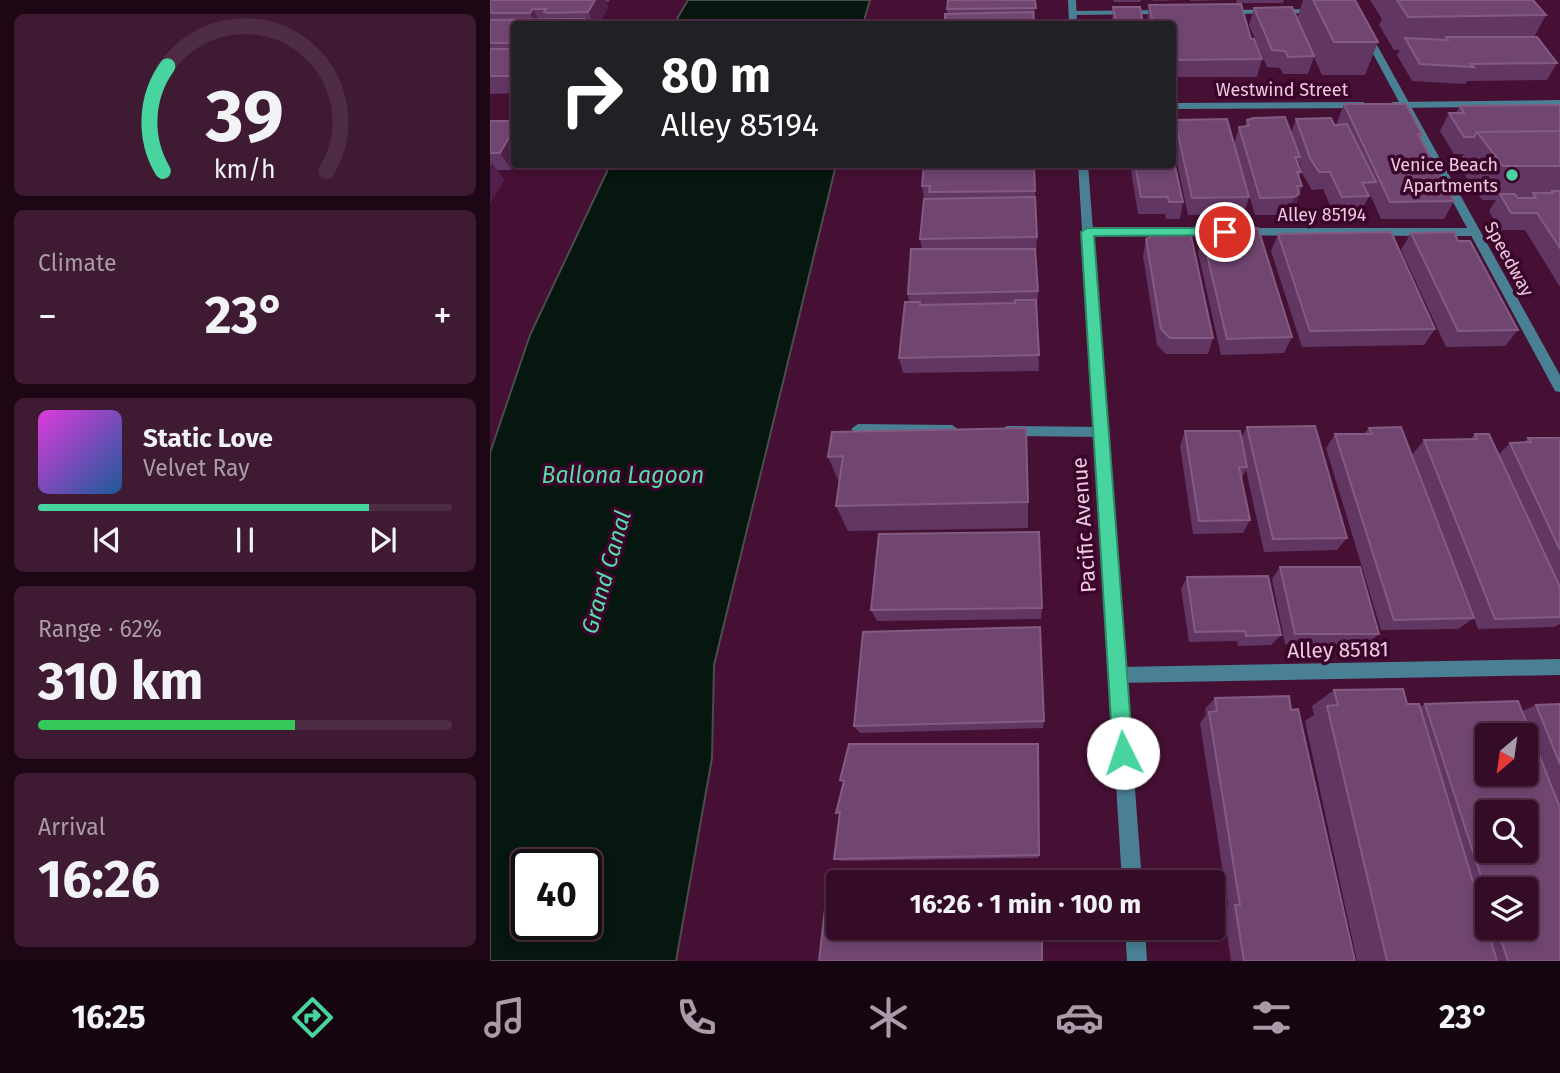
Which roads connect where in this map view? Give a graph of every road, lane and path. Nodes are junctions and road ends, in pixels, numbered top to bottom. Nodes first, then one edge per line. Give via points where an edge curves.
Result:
1 (1072, 0) edge
2 (1348, 0) edge
3 (1328, 11) edge
4 (1341, 11) edge
5 (1354, 11) junction
6 (1180, 12) edge
7 (1220, 12) edge
8 (1073, 13) junction
9 (1073, 21) edge
10 (1560, 103) edge
11 (1406, 105) junction
12 (1176, 106) edge
13 (1083, 168) edge
14 (1087, 232) junction
15 (1473, 232) junction
16 (1560, 387) edge
17 (858, 429) edge
18 (968, 430) edge
19 (995, 430) edge
20 (1100, 432) junction
21 (1560, 667) edge
22 (1117, 675) junction
23 (1131, 870) edge
24 (1136, 940) edge
25 (1137, 961) edge

1 - 8 street
2 - 5 street, Speedway
3 - 7 street
4 - 5 street
5 - 11 street, Speedway
6 - 8 street
8 - 9 street
10 - 11 street, Westwind Street
11 - 12 street, Westwind Street
11 - 15 street, Speedway
13 - 14 street, Pacific Avenue
14 - 15 street, Alley 85194
14 - 20 street, Pacific Avenue
15 - 16 street, Speedway
17 - 18 street
19 - 20 street
20 - 22 street, Pacific Avenue
21 - 22 street, Alley 85181
22 - 23 street, Pacific Avenue
24 - 25 street

